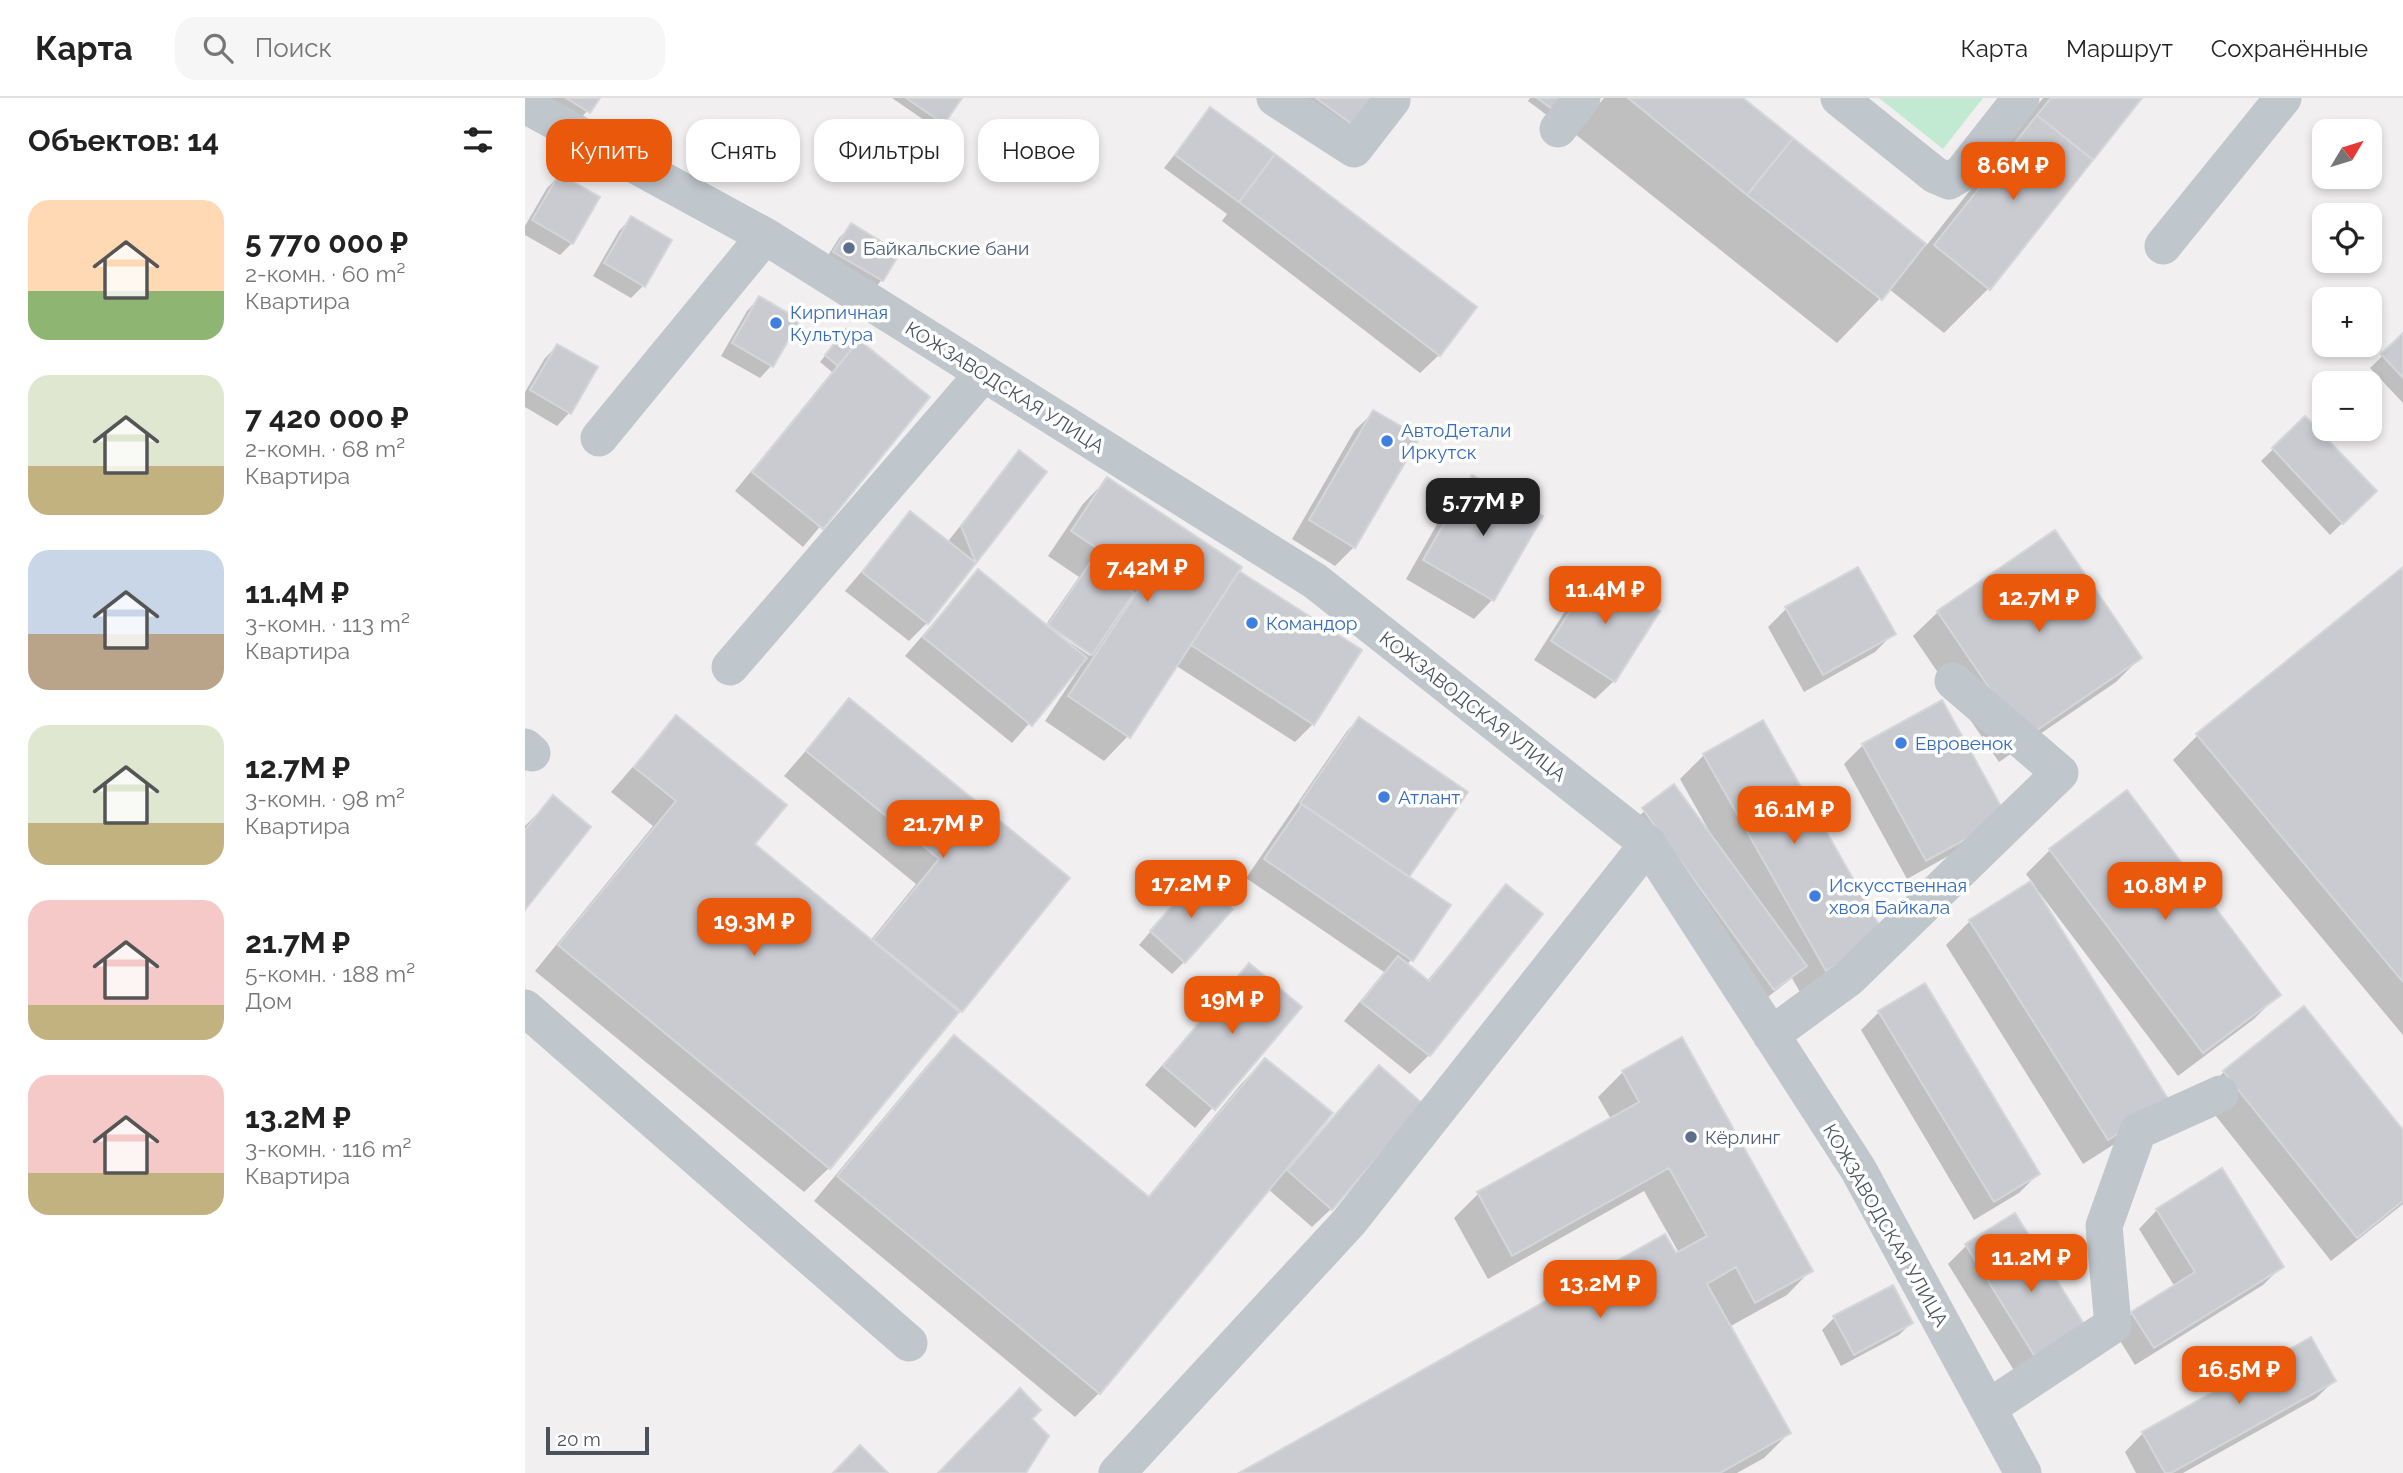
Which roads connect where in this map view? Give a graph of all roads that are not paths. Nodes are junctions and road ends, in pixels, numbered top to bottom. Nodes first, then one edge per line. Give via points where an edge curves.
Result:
1 (1275, 98) edge
2 (1582, 98) edge
3 (1839, 98) edge
4 (2021, 98) edge
5 (2283, 98) edge
6 (1392, 100) dead end
7 (525, 105) edge
8 (1558, 129) dead end
9 (765, 236) junction
10 (2164, 246) dead end
11 (983, 374) junction
12 (599, 438) dead end
13 (730, 667) dead end
14 (1953, 681) dead end
15 (1648, 844) junction
16 (525, 1008) edge
17 (1771, 1035) junction
18 (2220, 1094) dead end
19 (909, 1343) dead end
20 (1988, 1408) junction
21 (1117, 1473) edge
22 (2023, 1473) edge

1 - 6 street via 1354,149
2 - 8 street
3 - 4 street via 1935,175 1949,181 1962,173
5 - 10 street
7 - 9 street, КОЖЗАВОДСКАЯ УЛИЦА
9 - 11 street, КОЖЗАВОДСКАЯ УЛИЦА
9 - 12 street
11 - 13 street
11 - 15 street, КОЖЗАВОДСКАЯ УЛИЦА via 1315,582
14 - 17 street via 2060,773 1849,978
15 - 17 street, КОЖЗАВОДСКАЯ УЛИЦА
15 - 21 street via 1349,1222
16 - 19 street
17 - 20 street, КОЖЗАВОДСКАЯ УЛИЦА via 1858,1169
18 - 20 street via 2138,1131 2104,1226 2113,1325
20 - 22 street, КОЖЗАВОДСКАЯ УЛИЦА

